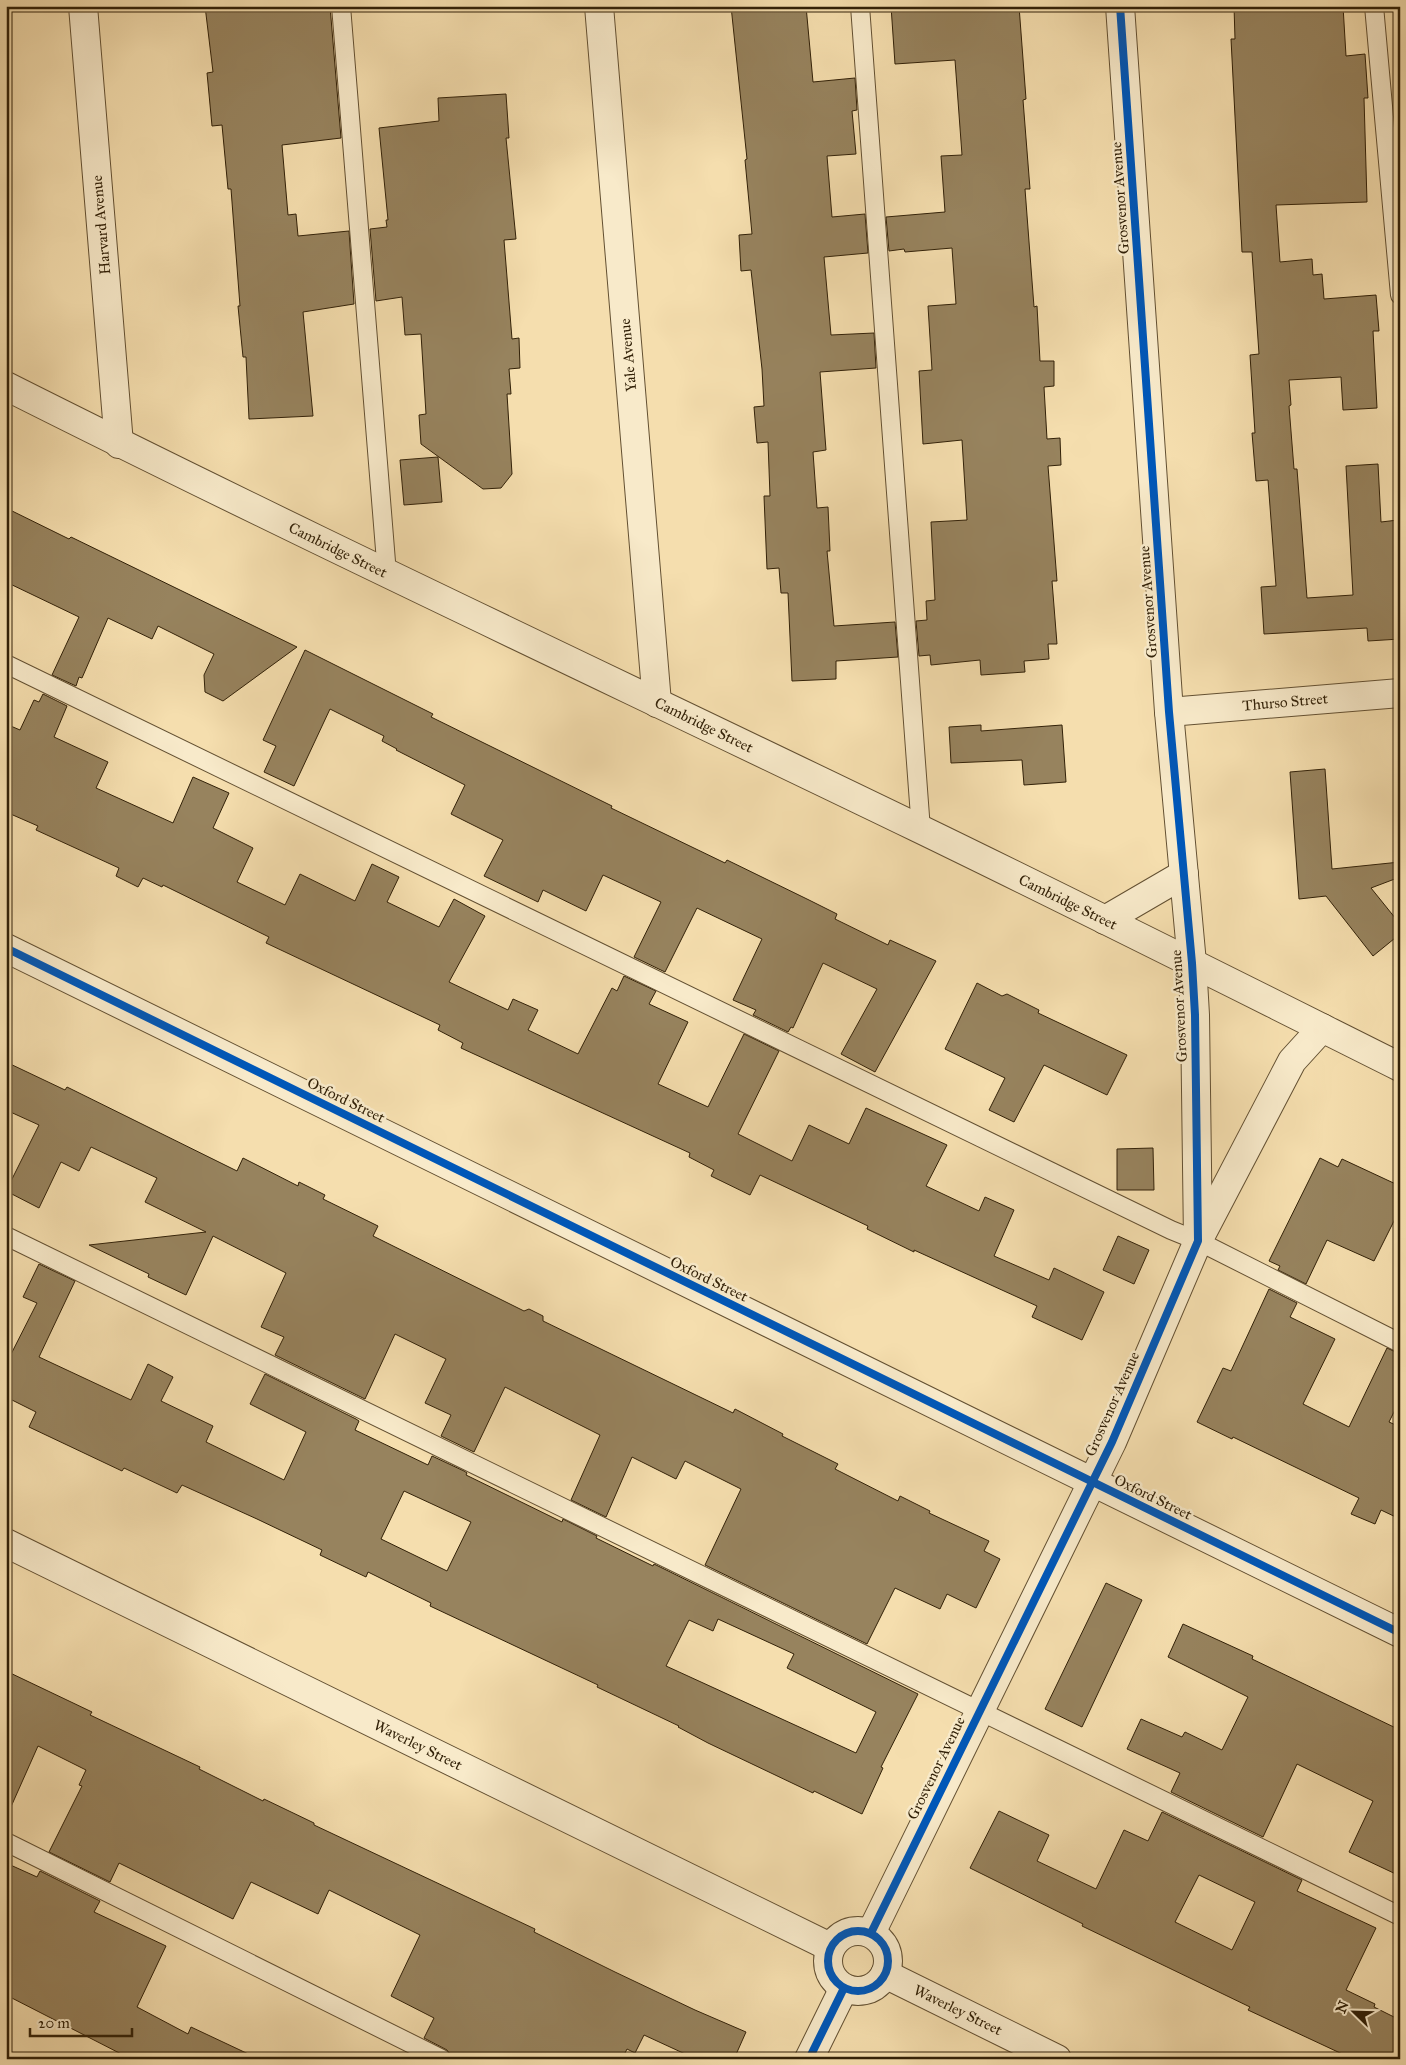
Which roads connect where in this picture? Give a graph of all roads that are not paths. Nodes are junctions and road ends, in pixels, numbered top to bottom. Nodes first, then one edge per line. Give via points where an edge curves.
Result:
1 (83, 6) edge
2 (341, 6) edge
3 (599, 6) edge
4 (860, 6) edge
5 (1120, 6) edge
6 (1374, 6) edge
7 (1400, 295) edge
8 (6, 386) edge
9 (119, 444) junction
10 (387, 574) junction
11 (6, 664) edge
12 (1400, 693) edge
13 (657, 703) junction
14 (1169, 712) junction
15 (921, 830) junction
16 (1184, 874) junction
17 (1105, 920) junction
18 (6, 948) edge
19 (1192, 963) junction
20 (1322, 1028) junction
21 (1400, 1067) edge
22 (6, 1236) edge
23 (1198, 1241) junction
24 (1400, 1343) edge
25 (1092, 1482) junction
26 (6, 1543) edge
27 (1400, 1633) edge
28 (980, 1710) junction
29 (6, 1842) edge
30 (1400, 1916) edge
31 (871, 1933) junction
32 (830, 1947) junction
33 (885, 1974) junction
34 (844, 1988) junction
35 (442, 2059) edge
36 (809, 2059) edge
37 (1057, 2059) edge

1 - 9 street, Harvard Avenue
2 - 10 lane
3 - 13 street, Yale Avenue
4 - 15 lane
5 - 14 street, Grosvenor Avenue
6 - 7 lane
8 - 9 street, Cambridge Street
9 - 10 street, Cambridge Street
10 - 13 street, Cambridge Street
11 - 23 lane
12 - 14 street, Thurso Street
13 - 15 street, Cambridge Street
14 - 16 street, Grosvenor Avenue
15 - 17 street, Cambridge Street
16 - 17 street
16 - 19 street, Grosvenor Avenue
17 - 19 street, Cambridge Street
18 - 25 street, Oxford Street
19 - 20 street, Cambridge Street
19 - 23 street, Grosvenor Avenue
20 - 21 street, Cambridge Street
20 - 23 street, Grosvenor Avenue via 1292,1061
22 - 28 lane
23 - 24 lane
23 - 25 street, Grosvenor Avenue
25 - 27 street, Oxford Street
25 - 28 street, Grosvenor Avenue
26 - 32 street, Waverley Street
28 - 30 lane
28 - 31 street, Grosvenor Avenue
29 - 35 lane
31 - 32 street via 852,1930 836,1939
31 - 33 street via 885,1946 888,1965
32 - 34 street via 828,1966 836,1983
33 - 34 street via 880,1982 863,1991
33 - 37 street, Waverley Street
34 - 36 street

